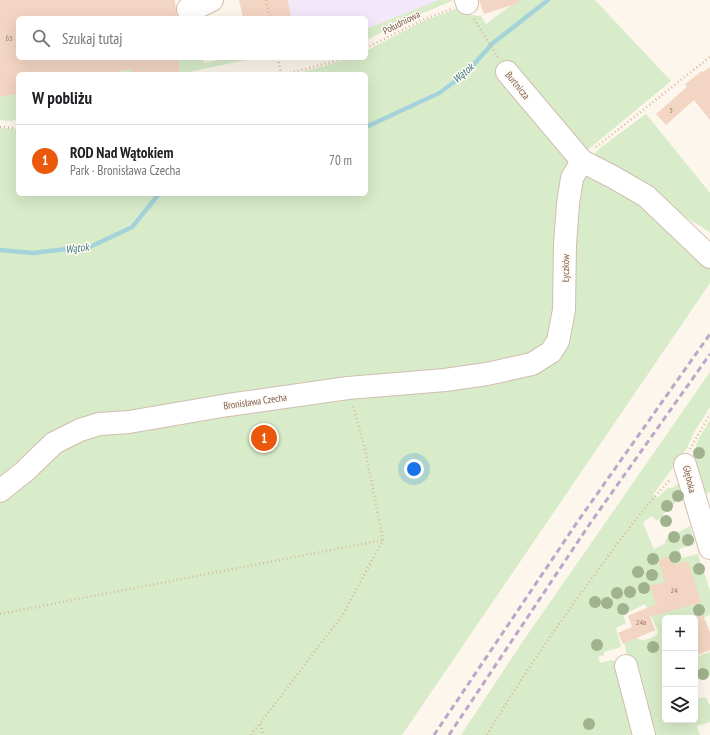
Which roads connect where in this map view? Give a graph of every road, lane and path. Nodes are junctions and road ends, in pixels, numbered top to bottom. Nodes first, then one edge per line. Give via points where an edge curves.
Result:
1 (212, 0) edge
2 (266, 0) edge
3 (466, 1) edge
4 (188, 9) dead end
5 (270, 16) edge
6 (368, 47) edge
7 (710, 57) edge
8 (278, 60) edge
9 (336, 60) edge
10 (282, 72) edge
11 (294, 72) edge
12 (507, 72) joint
13 (0, 127) edge
14 (16, 128) edge
15 (582, 161) junction
16 (710, 257) edge
17 (532, 364) joint
18 (348, 388) junction
19 (710, 414) edge
20 (685, 465) junction
21 (0, 490) edge
22 (383, 540) junction
23 (710, 548) edge
24 (0, 614) edge
25 (626, 666) dead end
26 (261, 723) junction
27 (251, 735) edge
28 (263, 735) edge
29 (488, 735) edge
30 (644, 735) edge

1 - 4 street
2 - 5 path
3 - 6 path, Południowa
3 - 12 path, Burtnicza via 475,21
7 - 15 path via 606,138
8 - 10 path
9 - 11 path
12 - 15 street, Burtnicza
13 - 14 path
15 - 16 street via 646,196
15 - 17 street, Łyczków via 572,178 568,204 564,310 558,341 551,352
17 - 18 street, Bronisława Czecha via 445,380
18 - 21 street, Bronisława Czecha via 129,422 99,424 54,443 25,471
18 - 22 path via 365,449
19 - 20 path, Głęboka via 689,452
20 - 23 street, Głęboka
20 - 29 path via 658,492 619,541 514,690
22 - 24 path
22 - 26 path via 342,616
25 - 30 street
26 - 27 path
26 - 28 path

